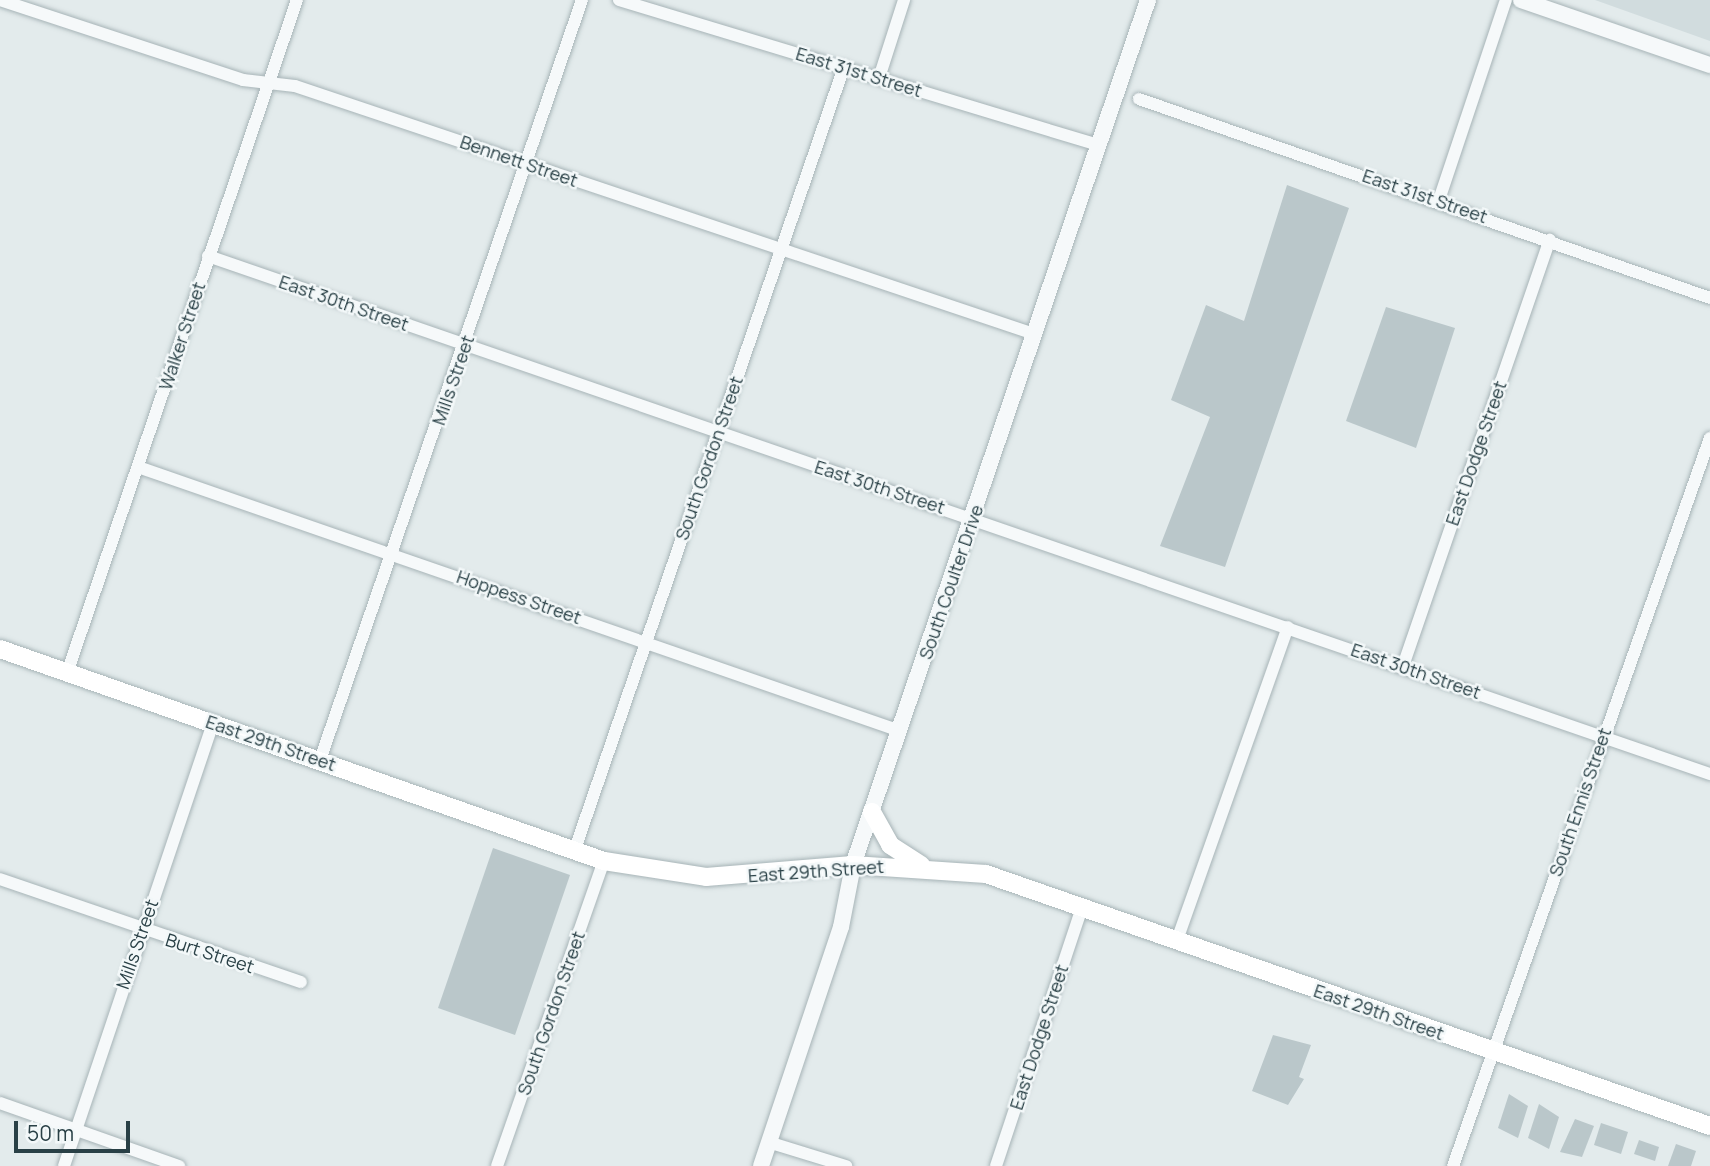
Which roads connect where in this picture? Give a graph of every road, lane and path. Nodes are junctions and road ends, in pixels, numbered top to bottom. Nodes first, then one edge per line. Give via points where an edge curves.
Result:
1 (0, 0) edge
2 (297, 0) edge
3 (582, 0) edge
4 (619, 0) edge
5 (904, 0) edge
6 (1148, 0) edge
7 (1506, 0) edge
8 (1521, 0) edge
9 (1710, 65) edge
10 (844, 68) junction
11 (878, 78) junction
12 (267, 83) junction
13 (1139, 99) dead end
14 (1098, 145) junction
15 (529, 164) junction
16 (1438, 200) junction
17 (1550, 240) junction
18 (781, 252) junction
19 (208, 256) junction
20 (1710, 298) edge
21 (1034, 334) junction
22 (464, 345) junction
23 (718, 434) junction
24 (1710, 438) edge
25 (138, 467) junction
26 (974, 518) junction
27 (394, 554) junction
28 (1288, 627) junction
29 (645, 641) junction
30 (0, 649) edge
31 (1403, 666) junction
32 (67, 673) junction
33 (213, 723) junction
34 (900, 731) junction
35 (1603, 734) junction
36 (320, 760) junction
37 (1710, 774) edge
38 (872, 812) junction
39 (575, 849) junction
40 (604, 861) junction
41 (853, 865) junction
42 (921, 865) junction
43 (0, 879) edge
44 (1082, 907) junction
45 (141, 931) junction
46 (1177, 940) junction
47 (301, 982) dead end
48 (1496, 1053) junction
49 (0, 1103) edge
50 (1710, 1126) edge
51 (76, 1128) junction
52 (768, 1142) junction
53 (64, 1166) edge
54 (179, 1166) edge
55 (497, 1166) edge
56 (761, 1166) edge
57 (846, 1166) edge
58 (996, 1166) edge
59 (1453, 1166) edge

1 - 12 street, Bennett Street
2 - 12 street, Walker Street
3 - 15 street, Mills Street
4 - 10 street, East 31st Street
5 - 11 street
6 - 14 street, South Coulter Drive
7 - 16 street
8 - 9 street
10 - 11 street, East 31st Street
10 - 18 street, South Gordon Street
11 - 14 street, East 31st Street
12 - 15 street, Bennett Street via 295,86
12 - 19 street, Walker Street
13 - 16 street, East 31st Street
14 - 21 street, South Coulter Drive
15 - 18 street, Bennett Street
15 - 22 street, Mills Street
16 - 17 street, East 31st Street
17 - 20 street, East 31st Street
17 - 31 street, East Dodge Street
18 - 21 street, Bennett Street
18 - 23 street, South Gordon Street
19 - 22 street, East 30th Street
19 - 25 street, Walker Street
21 - 26 street, South Coulter Drive
22 - 23 street, East 30th Street
22 - 27 street, Mills Street
23 - 26 street, East 30th Street
23 - 29 street, South Gordon Street
24 - 35 street, South Ennis Street
25 - 27 street, Hoppess Street
25 - 32 street, Walker Street
26 - 28 street, East 30th Street
26 - 34 street, South Coulter Drive
27 - 29 street, Hoppess Street
27 - 36 street, Mills Street
28 - 31 street, East 30th Street
28 - 46 street
29 - 34 street, Hoppess Street
29 - 39 street, South Gordon Street
30 - 32 main road, East 29th Street
31 - 35 street, East 30th Street
32 - 33 main road, East 29th Street
33 - 36 main road, East 29th Street
33 - 45 street, Mills Street
34 - 38 street, South Coulter Drive
35 - 37 street, East 30th Street
35 - 48 street, South Ennis Street
36 - 39 main road, East 29th Street
38 - 41 street, South Coulter Drive
38 - 42 main road via 890,845
39 - 40 main road, East 29th Street
40 - 41 main road, East 29th Street via 741,877
40 - 55 street, South Gordon Street
41 - 42 main road, East 29th Street
41 - 52 street, South Coulter Drive via 841,927
42 - 44 main road, East 29th Street via 986,874
43 - 45 street, Burt Street
44 - 46 main road, East 29th Street
44 - 58 street, East Dodge Street
45 - 47 street, Burt Street
45 - 51 street, Mills Street
46 - 48 main road, East 29th Street
48 - 50 main road, East 29th Street
48 - 59 street, South Ennis Street
49 - 51 street
51 - 53 street, Mills Street
51 - 54 street
52 - 56 street, South Coulter Drive
52 - 57 street

